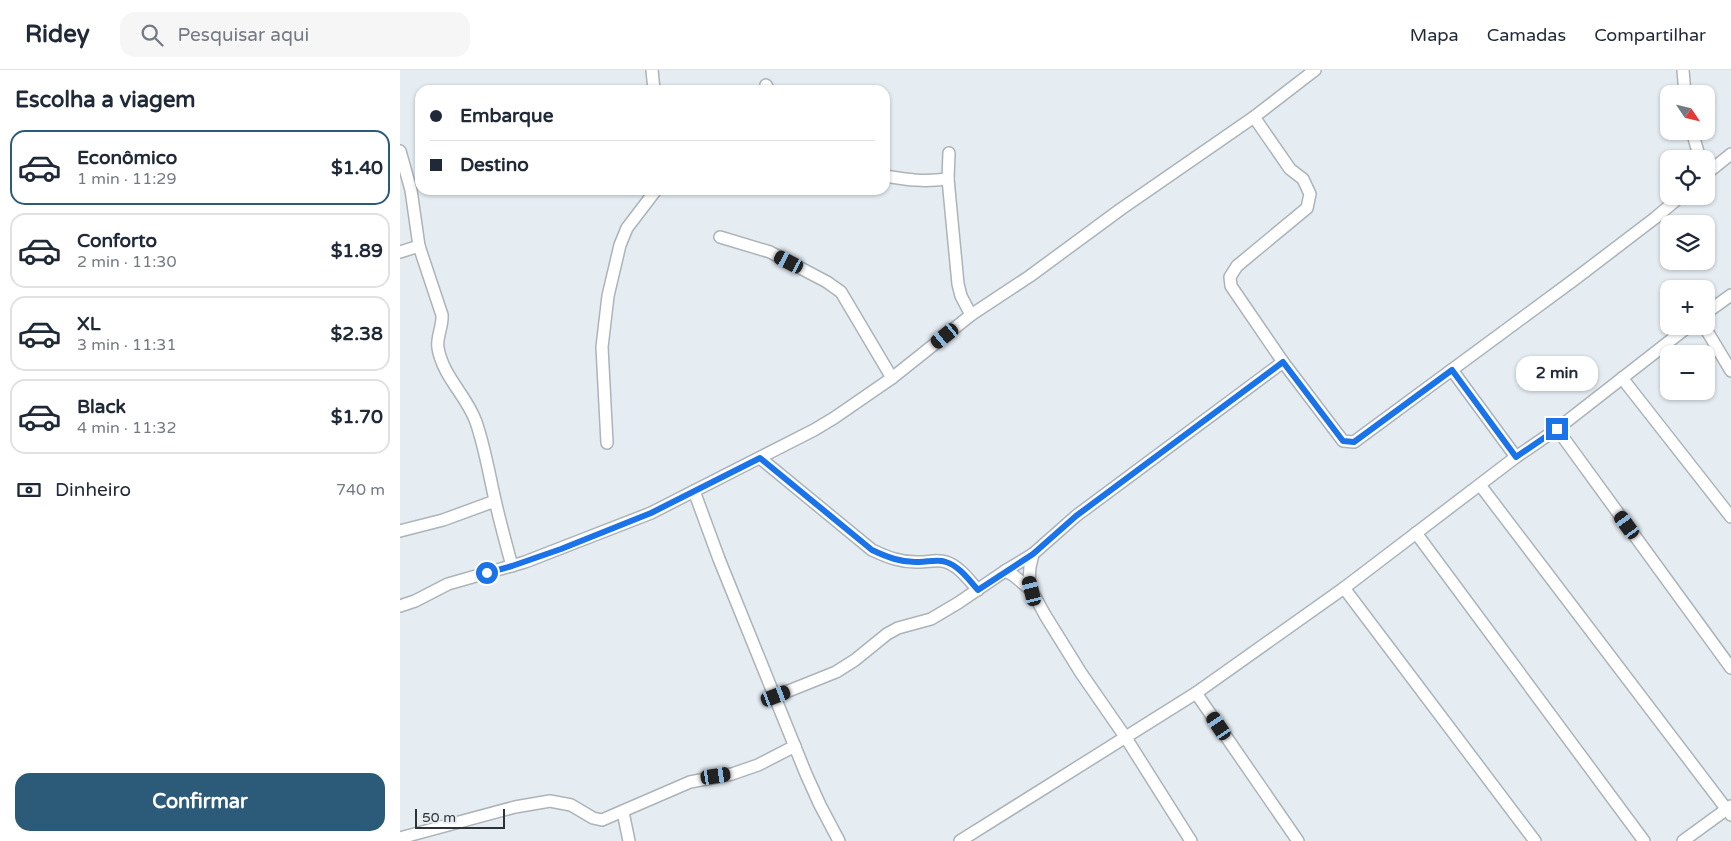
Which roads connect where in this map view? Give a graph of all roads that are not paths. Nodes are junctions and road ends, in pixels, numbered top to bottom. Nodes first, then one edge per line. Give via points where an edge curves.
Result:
1 (652, 70) edge
2 (1315, 70) edge
3 (1683, 70) edge
4 (654, 85) edge
5 (1684, 85) edge
6 (1254, 117) junction
7 (400, 152) edge
8 (949, 153) dead end
9 (1731, 154) edge
10 (1715, 167) edge
11 (890, 177) edge
12 (948, 180) junction
13 (652, 195) edge
14 (1670, 205) edge
15 (720, 237) dead end
16 (419, 246) junction
17 (400, 252) edge
18 (1731, 295) edge
19 (1715, 307) edge
20 (971, 315) junction
21 (1677, 335) edge
22 (1709, 335) edge
23 (1283, 362) junction
24 (1452, 370) junction
25 (1731, 371) edge
26 (892, 378) junction
27 (1622, 378) junction
28 (1557, 429) junction
29 (607, 443) dead end
30 (1516, 457) junction
31 (760, 458) junction
32 (1480, 485) junction
33 (694, 491) junction
34 (495, 501) junction
35 (1731, 517) edge
36 (400, 531) edge
37 (1416, 533) junction
38 (1033, 554) junction
39 (512, 566) junction
40 (1005, 571) junction
41 (1344, 588) junction
42 (978, 590) junction
43 (1032, 591) junction
44 (400, 606) edge
45 (1731, 668) edge
46 (1196, 693) junction
47 (776, 696) junction
48 (1126, 738) junction
49 (795, 746) junction
50 (1729, 810) edge
51 (623, 812) junction
52 (400, 838) edge
53 (629, 841) edge
54 (839, 841) edge
55 (960, 841) edge
56 (1190, 841) edge
57 (1298, 841) edge
58 (1534, 841) edge
59 (1644, 841) edge
60 (1683, 841) edge

1 - 4 street
2 - 6 street
3 - 5 street
6 - 20 street
6 - 23 street via 1290,169 1303,179 1310,194 1307,208 1237,266 1230,277 1231,286
7 - 16 street via 411,190
8 - 12 street
9 - 10 street
11 - 12 street via 916,181
12 - 20 street via 958,284
13 - 29 street via 627,228 608,296 602,347
14 - 24 street
15 - 26 street via 770,252 841,292
16 - 17 street
16 - 34 street via 442,315 438,346 441,358 451,381 476,420
18 - 19 street
20 - 26 street
21 - 27 street
22 - 25 street
23 - 24 street via 1343,441 1348,442 1354,442
23 - 38 street via 1076,516
24 - 30 street
26 - 31 street via 827,422
27 - 28 street
27 - 35 street
28 - 30 street
28 - 45 street
30 - 32 street
31 - 33 street
31 - 42 street via 872,550 906,562 947,562 964,573
32 - 37 street
32 - 50 street
33 - 39 street via 651,513
33 - 47 street
34 - 36 street
34 - 39 street
37 - 41 street
37 - 59 street
38 - 40 street
38 - 43 street via 1030,566
39 - 44 street via 448,584
40 - 42 street
40 - 43 street
41 - 46 street
41 - 58 street
42 - 47 street via 931,619 886,634 836,672
43 - 48 street via 1081,673
46 - 48 street
46 - 57 street
47 - 49 street
48 - 55 street
48 - 56 street
49 - 51 street via 758,765 690,782
49 - 54 street
50 - 60 street
51 - 52 street via 602,820 571,806 550,801 515,807
51 - 53 street

